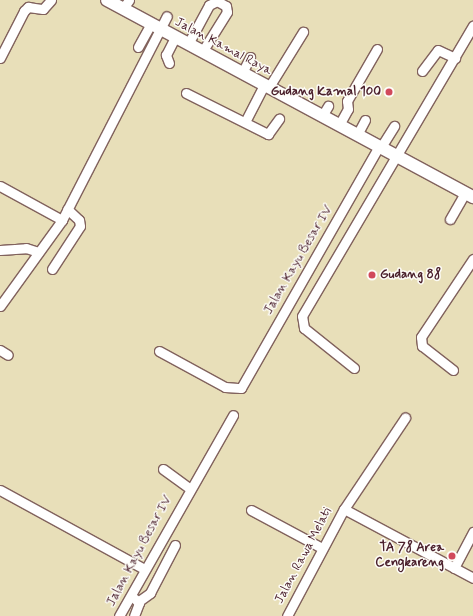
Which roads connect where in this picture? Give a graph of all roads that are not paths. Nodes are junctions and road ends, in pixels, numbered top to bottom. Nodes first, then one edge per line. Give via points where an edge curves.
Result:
1 (51, 0) edge
2 (108, 0) edge
3 (126, 4) edge
4 (167, 16) dead end
5 (473, 26) edge
6 (156, 27) junction
7 (303, 32) dead end
8 (175, 37) junction
9 (188, 44) junction
10 (138, 47) dead end
11 (377, 49) dead end
12 (202, 52) junction
13 (250, 57) dead end
14 (0, 58) edge
15 (455, 58) junction
16 (169, 62) dead end
17 (422, 71) dead end
18 (242, 73) junction
19 (266, 86) junction
20 (186, 93) dead end
21 (279, 119) dead end
22 (365, 120) dead end
23 (245, 122) junction
24 (339, 125) junction
25 (394, 126) dead end
26 (357, 135) junction
27 (380, 147) junction
28 (398, 156) junction
29 (0, 186) edge
30 (469, 195) edge
31 (67, 209) junction
32 (450, 219) dead end
33 (62, 220) junction
34 (0, 250) edge
35 (38, 252) junction
36 (473, 258) edge
37 (52, 269) dead end
38 (0, 306) edge
39 (159, 351) dead end
40 (354, 368) dead end
41 (453, 370) dead end
42 (232, 415) dead end
43 (405, 418) dead end
44 (163, 469) dead end
45 (189, 488) junction
46 (0, 490) edge
47 (344, 509) junction
48 (251, 510) dead end
49 (473, 532) edge
50 (175, 545) dead end
51 (322, 548) junction
52 (454, 568) junction
53 (144, 569) junction
54 (473, 578) edge
55 (130, 596) junction
56 (139, 601) junction
57 (119, 616) edge
58 (134, 616) edge
59 (289, 616) edge

1 - 14 street via 43,9 28,7 24,11
2 - 3 main road, Jalan Kamal Raya
3 - 6 main road, Jalan Kamal Raya
4 - 6 street
5 - 15 street
6 - 8 main road, Jalan Kamal Raya
6 - 10 street
6 - 31 street
7 - 19 street
8 - 9 main road, Jalan Kamal Raya
8 - 16 street via 166,55
9 - 12 main road, Jalan Kamal Raya
9 - 12 street via 209,6 217,1 226,6 227,12
11 - 24 street via 347,101 348,109
12 - 18 main road, Jalan Kamal Raya
13 - 18 street
15 - 17 street via 438,50
15 - 28 street
18 - 19 main road, Jalan Kamal Raya
19 - 23 street
19 - 24 main road, Jalan Kamal Raya via 325,111
20 - 23 street
21 - 23 street via 269,134
22 - 26 street
24 - 26 main road, Jalan Kamal Raya
25 - 27 street, Jalan Kayu Besar IV
26 - 27 main road, Jalan Kamal Raya
27 - 28 main road, Jalan Kamal Raya
27 - 39 street, Jalan Kayu Besar IV via 241,388 225,387
28 - 30 main road, Jalan Kamal Raya
28 - 40 street via 302,316 304,328
29 - 33 street
30 - 32 street
31 - 33 street
31 - 37 street via 79,220 80,226
33 - 35 street
34 - 35 street via 26,248
35 - 38 street
36 - 41 street via 421,337 422,346
42 - 45 street, Jalan Kayu Besar IV
43 - 47 street, Jalan Rawa Melati
44 - 45 street
45 - 53 street, Jalan Kayu Besar IV
46 - 53 street
47 - 51 street, Jalan Rawa Melati
47 - 52 street, Jalan Rawa Melati
48 - 51 street
49 - 52 street
50 - 56 street via 150,593
51 - 59 street, Jalan Rawa Melati
52 - 54 street, Jalan Rawa Melati
53 - 55 street, Jalan Kayu Besar IV
55 - 56 street
55 - 57 street, Jalan Kayu Besar IV
56 - 58 street

